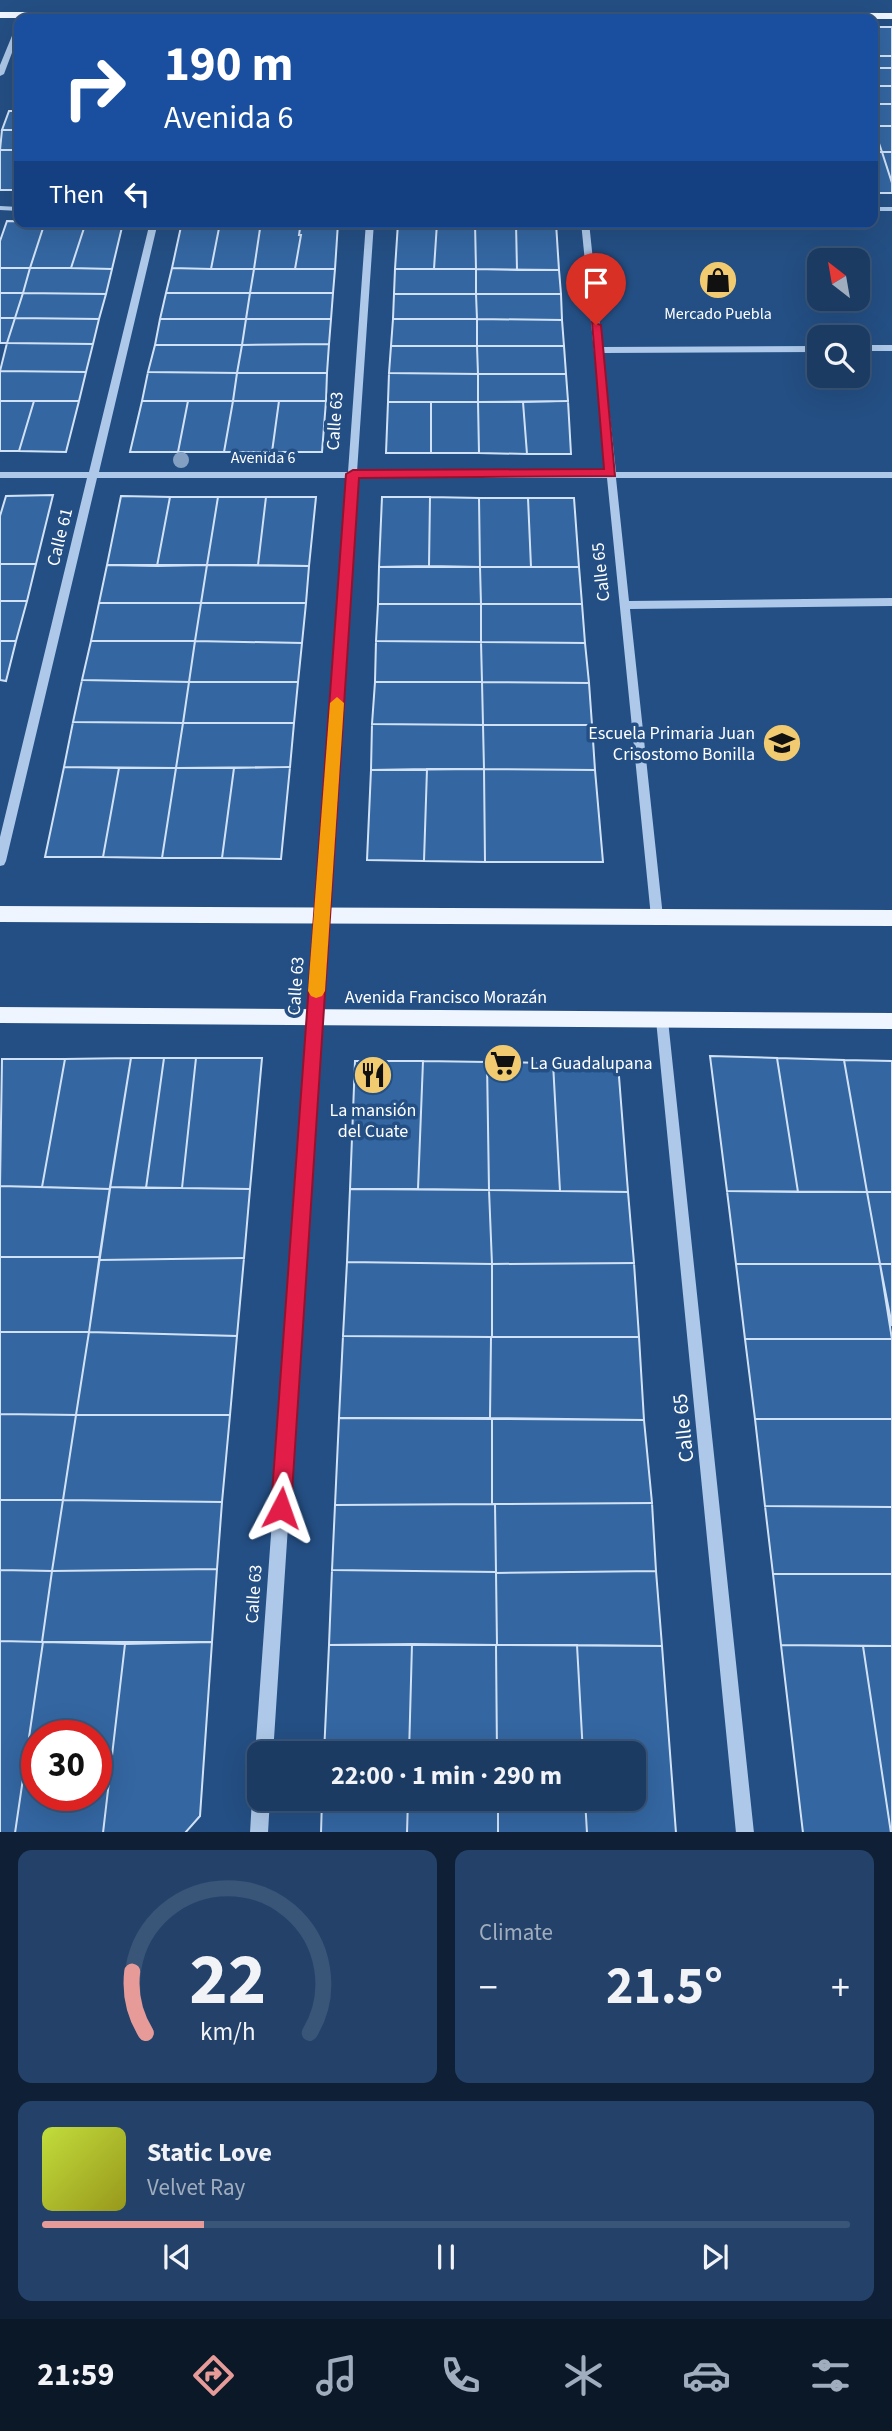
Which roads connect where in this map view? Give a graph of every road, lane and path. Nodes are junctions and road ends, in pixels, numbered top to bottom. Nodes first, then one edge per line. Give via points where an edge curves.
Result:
1 (14, 39) edge
2 (0, 74) edge
3 (153, 228) edge
4 (370, 228) edge
5 (586, 228) edge
6 (870, 348) edge
7 (892, 348) edge
8 (807, 349) edge
9 (598, 350) junction
10 (93, 474) junction
11 (353, 474) junction
12 (611, 474) junction
13 (0, 475) edge
14 (892, 475) edge
15 (892, 602) edge
16 (624, 605) junction
17 (0, 861) edge
18 (0, 914) edge
19 (322, 915) junction
20 (657, 917) junction
21 (892, 918) edge
22 (0, 1015) edge
23 (315, 1017) junction
24 (662, 1020) junction
25 (892, 1021) edge
26 (265, 1741) edge
27 (260, 1811) edge
28 (259, 1832) edge
29 (745, 1832) edge

1 - 2 street
3 - 10 street, Calle 61
4 - 11 street, Calle 63
5 - 9 street, Calle 65
6 - 7 street
8 - 9 street
9 - 12 street, Calle 65
10 - 11 street, Avenida 6
10 - 13 street, Avenida 6
10 - 17 street, Calle 61
11 - 12 street, Avenida 6
11 - 19 street, Calle 63
12 - 14 street, Avenida 6
12 - 16 street, Calle 65
15 - 16 street
16 - 20 street, Calle 65
18 - 19 main road
19 - 20 main road
19 - 23 street, Calle 63
20 - 21 main road
22 - 23 main road, Avenida Francisco Morazán
23 - 24 main road, Avenida Francisco Morazán
23 - 26 street, Calle 63
24 - 25 main road, Avenida Francisco Morazán
24 - 29 street, Calle 65
27 - 28 street

